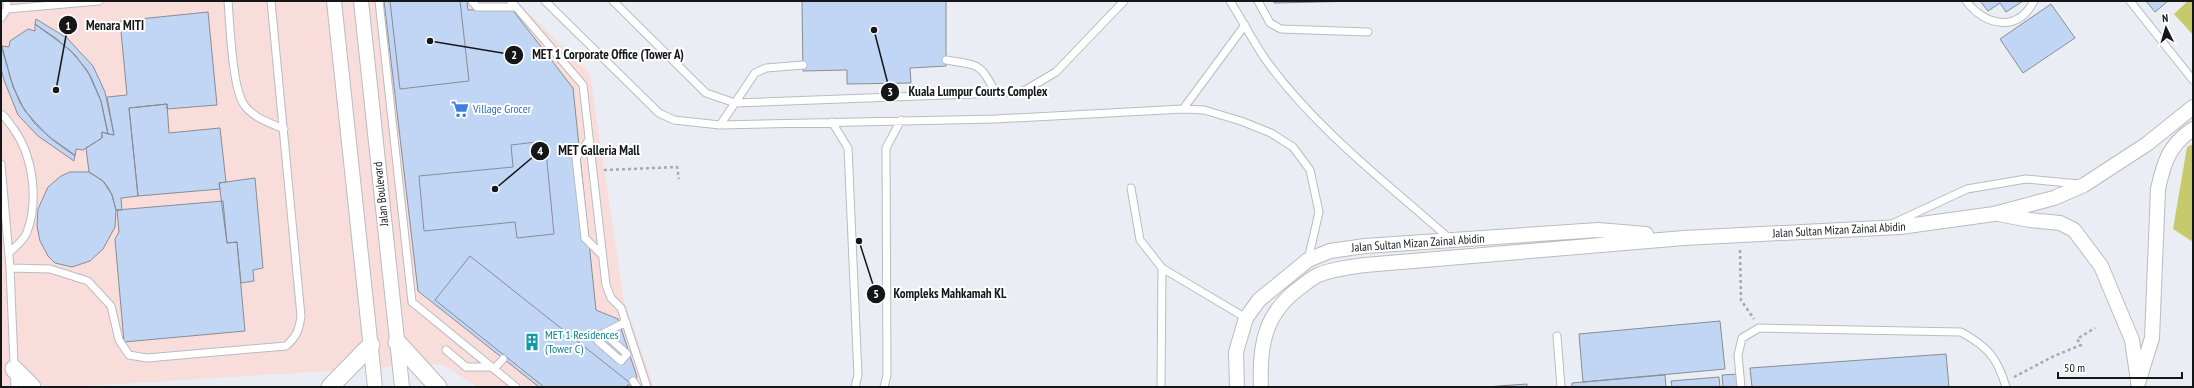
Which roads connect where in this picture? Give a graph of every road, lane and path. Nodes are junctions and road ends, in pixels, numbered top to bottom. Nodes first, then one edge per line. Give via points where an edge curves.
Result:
1 (7, 1) edge
2 (99, 1) edge
3 (228, 1) edge
4 (271, 1) edge
5 (334, 1) edge
6 (361, 1) edge
7 (379, 1) edge
8 (472, 1) edge
9 (545, 1) edge
10 (613, 1) edge
11 (1124, 1) edge
12 (1230, 1) edge
13 (1258, 1) edge
14 (1966, 1) edge
15 (2034, 1) edge
16 (2130, 1) edge
17 (64, 3) edge
18 (516, 6) edge
19 (7, 9) junction
20 (1, 18) edge
21 (1245, 25) junction
22 (527, 28) dead end
23 (1368, 32) dead end
24 (946, 60) dead end
25 (803, 65) dead end
26 (2193, 80) edge
27 (996, 94) junction
28 (735, 103) junction
29 (2193, 107) edge
30 (1182, 109) junction
31 (1, 114) edge
32 (901, 120) junction
33 (832, 122) junction
34 (720, 125) junction
35 (284, 129) junction
36 (2193, 129) edge
37 (589, 140) junction
38 (1, 164) edge
39 (592, 170) junction
40 (679, 179) dead end
41 (2084, 185) junction
42 (1131, 188) dead end
43 (1994, 214) junction
44 (1883, 228) junction
45 (1740, 235) junction
46 (1684, 238) junction
47 (1452, 241) junction
48 (9, 253) junction
49 (602, 255) junction
50 (1308, 260) junction
51 (10, 268) junction
52 (1162, 268) junction
53 (1246, 318) junction
54 (626, 322) junction
55 (1759, 328) junction
56 (2096, 328) dead end
57 (604, 333) dead end
58 (1557, 336) dead end
59 (396, 342) junction
60 (371, 345) junction
61 (446, 350) dead end
62 (503, 358) dead end
63 (493, 368) junction
64 (14, 369) junction
65 (2005, 384) edge
66 (2138, 385) edge
67 (15, 387) edge
68 (32, 387) edge
69 (330, 387) edge
70 (375, 387) edge
71 (402, 387) edge
72 (438, 387) edge
73 (516, 387) edge
74 (647, 387) edge
75 (855, 387) edge
76 (884, 387) edge
77 (1161, 387) edge
78 (1237, 387) edge
79 (1261, 387) edge
80 (1561, 387) edge
81 (1741, 387) edge

1 - 19 lane
2 - 17 lane
3 - 35 lane via 237,92 244,106 257,117
4 - 35 lane
5 - 60 street
6 - 59 street, Jalan Boulevard
7 - 63 lane via 412,302
8 - 18 lane via 477,7
9 - 34 lane via 658,113 674,120
10 - 28 lane via 706,93
11 - 27 lane via 1056,72 1022,92
12 - 21 lane
13 - 23 lane via 1270,23 1281,29
14 - 15 lane via 1994,23 2010,22 2030,10
16 - 26 lane
17 - 19 lane
18 - 22 lane
18 - 37 lane via 582,85
19 - 20 lane
21 - 30 lane
21 - 47 lane via 1267,62 1332,136
24 - 27 lane via 974,65 984,70
25 - 28 lane via 766,68 755,73
27 - 28 lane
28 - 34 lane
29 - 41 street, Jalan Sultan Mizan Zainal Abidin via 2147,144
30 - 32 lane via 996,119
30 - 50 lane via 1204,110 1241,121 1271,133 1293,147 1310,170 1319,212
31 - 48 lane via 18,135 29,157 33,177 31,219 27,234
32 - 33 lane
32 - 76 lane via 886,148 887,352
33 - 34 lane
33 - 75 lane via 848,148 858,368
35 - 51 lane via 300,316 299,331 286,346 147,358 129,355 119,340 111,306 88,281 50,269
36 - 66 street via 2179,138 2171,151 2163,168 2158,189 2152,338
37 - 39 lane
37 - 49 lane via 576,158 585,238
38 - 48 lane
39 - 40 path via 677,167
39 - 49 lane
41 - 43 street, Jalan Sultan Mizan Zainal Abidin via 2054,198
41 - 44 lane via 2026,179 1967,189
42 - 52 lane via 1140,240
43 - 44 street, Jalan Sultan Mizan Zainal Abidin
43 - 66 street, Jalan Sultan Mizan Zainal Abidin via 2060,223 2074,230 2101,266 2132,340
44 - 45 street, Jalan Sultan Mizan Zainal Abidin
45 - 46 street, Jalan Sultan Mizan Zainal Abidin
45 - 55 path via 1741,300
46 - 47 street, Jalan Sultan Mizan Zainal Abidin via 1598,230
46 - 79 street, Jalan Sultan Mizan Zainal Abidin via 1365,265 1334,270 1317,276 1295,291 1280,305 1268,323 1261,354
47 - 50 street, Jalan Sultan Mizan Zainal Abidin via 1365,246 1330,251
48 - 51 lane
49 - 54 lane via 606,285 611,298 621,308
50 - 53 street, Jalan Sultan Mizan Zainal Abidin via 1259,300
51 - 64 lane
52 - 53 lane
52 - 77 lane
53 - 78 street, Jalan Sultan Mizan Zainal Abidin via 1236,352
54 - 57 lane
54 - 74 lane
55 - 65 lane via 1961,332 1981,344 1997,361
55 - 81 lane via 1742,338 1738,355
56 - 65 path via 2077,339 2081,345 2054,356
58 - 80 lane
59 - 71 street, Jalan Boulevard
59 - 72 street
60 - 69 street
60 - 70 street
61 - 63 lane via 466,367
62 - 63 lane
63 - 73 lane
64 - 67 lane
64 - 68 street

